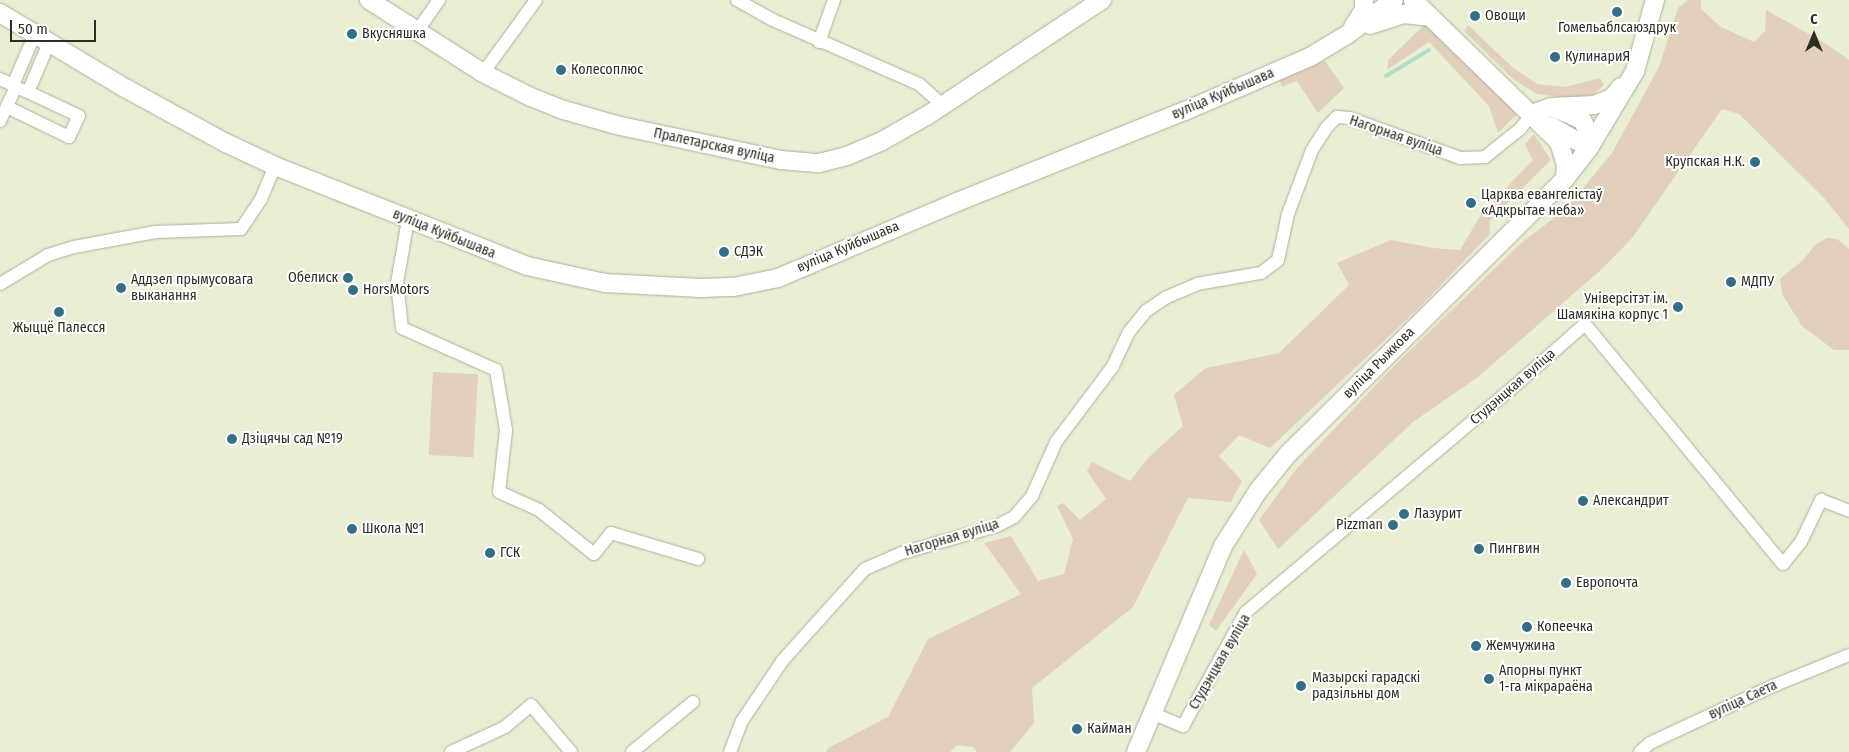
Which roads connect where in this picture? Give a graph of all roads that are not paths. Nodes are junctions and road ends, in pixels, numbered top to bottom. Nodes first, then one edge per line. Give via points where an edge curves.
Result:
1 (369, 0) edge
2 (439, 0) edge
3 (536, 0) edge
4 (737, 0) edge
5 (834, 0) edge
6 (1102, 0) edge
7 (1364, 0) edge
8 (1394, 0) edge
9 (1413, 0) edge
10 (1655, 0) edge
11 (1431, 8) edge
12 (0, 13) edge
13 (418, 30) junction
14 (1348, 34) junction
15 (42, 38) junction
16 (819, 42) junction
17 (1635, 72) junction
18 (483, 73) junction
19 (0, 79) edge
20 (15, 86) junction
21 (28, 92) junction
22 (942, 105) junction
23 (7, 107) junction
24 (1551, 107) junction
25 (1532, 114) junction
26 (0, 121) edge
27 (1589, 148) junction
28 (275, 166) junction
29 (1565, 179) junction
30 (408, 220) junction
31 (0, 284) edge
32 (1849, 511) edge
33 (698, 559) dead end
34 (1849, 655) edge
35 (693, 702) dead end
36 (1152, 713) junction
37 (451, 752) edge
38 (571, 752) edge
39 (632, 752) edge
40 (730, 752) edge
41 (1136, 752) edge
42 (1640, 752) edge

1 - 13 main road, Пралетарская вуліца
2 - 13 street
3 - 18 street
4 - 16 street
5 - 16 street
6 - 22 main road, Пралетарская вуліца
7 - 14 main road via 1364,10
8 - 14 main road, вуліца Куйбышава
9 - 11 main road
10 - 17 main road, вуліца Рыжкова
11 - 14 main road via 1403,14
11 - 25 main road
12 - 15 main road, вуліца Куйбышава
13 - 18 main road, Пралетарская вуліца
14 - 30 main road, вуліца Куйбышава via 1310,57 1185,111 778,278 734,287 667,288 605,284 526,266
15 - 20 street
15 - 21 street
15 - 28 main road, вуліца Куйбышава via 125,88
16 - 22 street via 919,84
17 - 24 main road via 1612,98 1594,105
17 - 27 main road, вуліца Рыжкова
18 - 22 main road, Пралетарская вуліца via 573,113 764,156 819,163 847,156 882,141
19 - 20 street
20 - 21 street
20 - 23 street
21 - 23 street via 79,116 69,137
23 - 26 street
24 - 25 main road
24 - 27 main road via 1582,120 1590,135
25 - 27 main road
25 - 29 main road via 1560,142 1566,165
25 - 40 street, Нагорная вуліца via 1520,129 1485,157 1460,158 1349,118 1337,117 1312,150 1288,214 1278,260 1261,273 1197,284 1146,311 1130,332 1113,366 1056,442 1032,496 1014,516 998,526 902,553 865,569 783,660 742,722
27 - 29 main road, вуліца Рыжкова
28 - 30 main road, вуліца Куйбышава
28 - 31 street via 261,199 241,229 156,232 84,245 48,255
29 - 36 main road, вуліца Рыжкова via 1288,454 1258,492 1223,546
30 - 33 street via 397,284 402,328 496,370 506,430 499,492 539,510 594,554 611,533
32 - 36 street, Студэнцкая вуліца via 1821,500 1801,542 1784,564 1585,324 1246,612 1183,726
34 - 42 street, вуліца Саета via 1764,690 1650,743
35 - 39 street
36 - 41 main road, вуліца Рыжкова
37 - 38 street via 505,727 531,705

